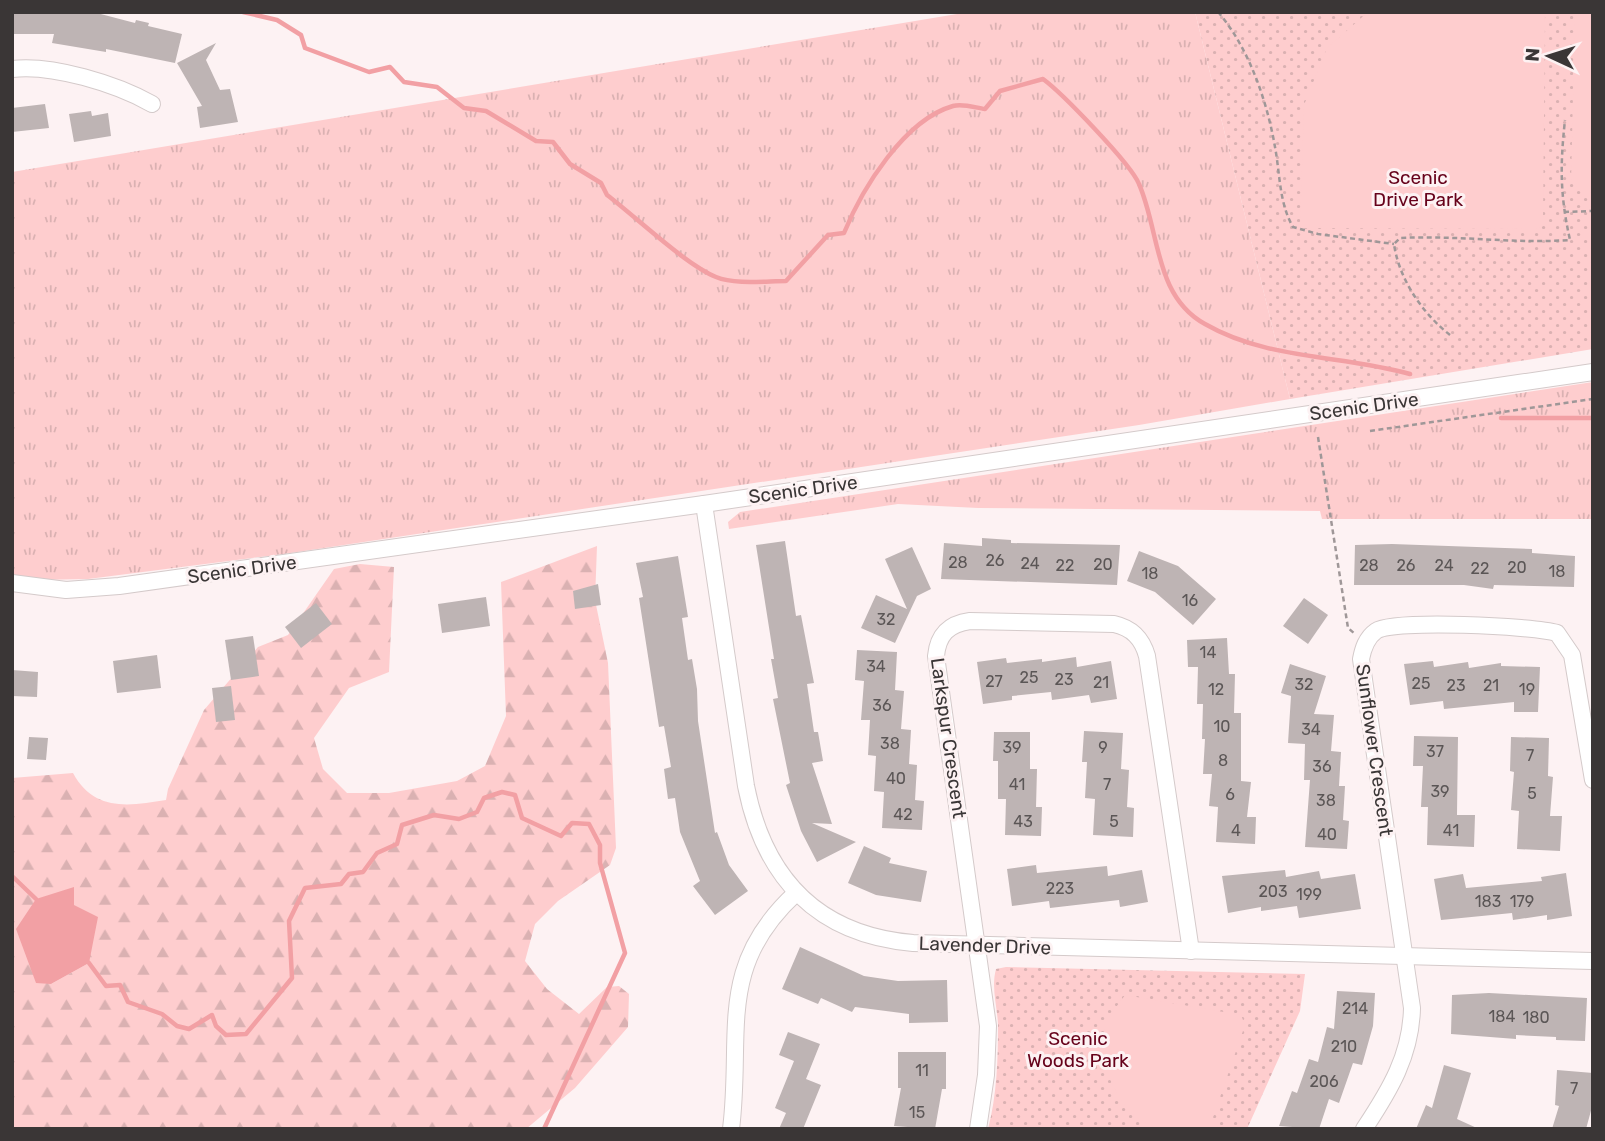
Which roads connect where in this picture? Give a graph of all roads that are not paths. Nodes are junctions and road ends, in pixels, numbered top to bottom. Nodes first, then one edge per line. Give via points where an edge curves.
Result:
1 (12, 69) edge
2 (152, 104) dead end
3 (1593, 372) edge
4 (704, 504) junction
5 (12, 583) edge
6 (1593, 779) edge
7 (796, 893) junction
8 (978, 945) junction
9 (1191, 951) junction
10 (1404, 956) junction
11 (1593, 961) edge
12 (731, 1129) edge
13 (978, 1129) edge
14 (1364, 1129) edge

1 - 2 street via 50,71 132,93
3 - 4 street, Scenic Drive
4 - 5 street, Scenic Drive via 119,586 66,590
4 - 7 street, Lavender Drive via 750,811 762,846
6 - 10 street, Sunflower Crescent via 1572,654 1558,633 1401,625 1375,632 1361,659
7 - 8 street, Lavender Drive via 841,924 874,937
7 - 12 street via 764,926 740,980
8 - 9 street, Lavender Drive
8 - 9 street, Larkspur Crescent via 937,644 942,634 961,622 1042,622 1123,626 1145,649
8 - 13 street via 988,1047
9 - 10 street, Lavender Drive
10 - 11 street, Lavender Drive
10 - 14 street via 1412,1008 1409,1044 1387,1094

